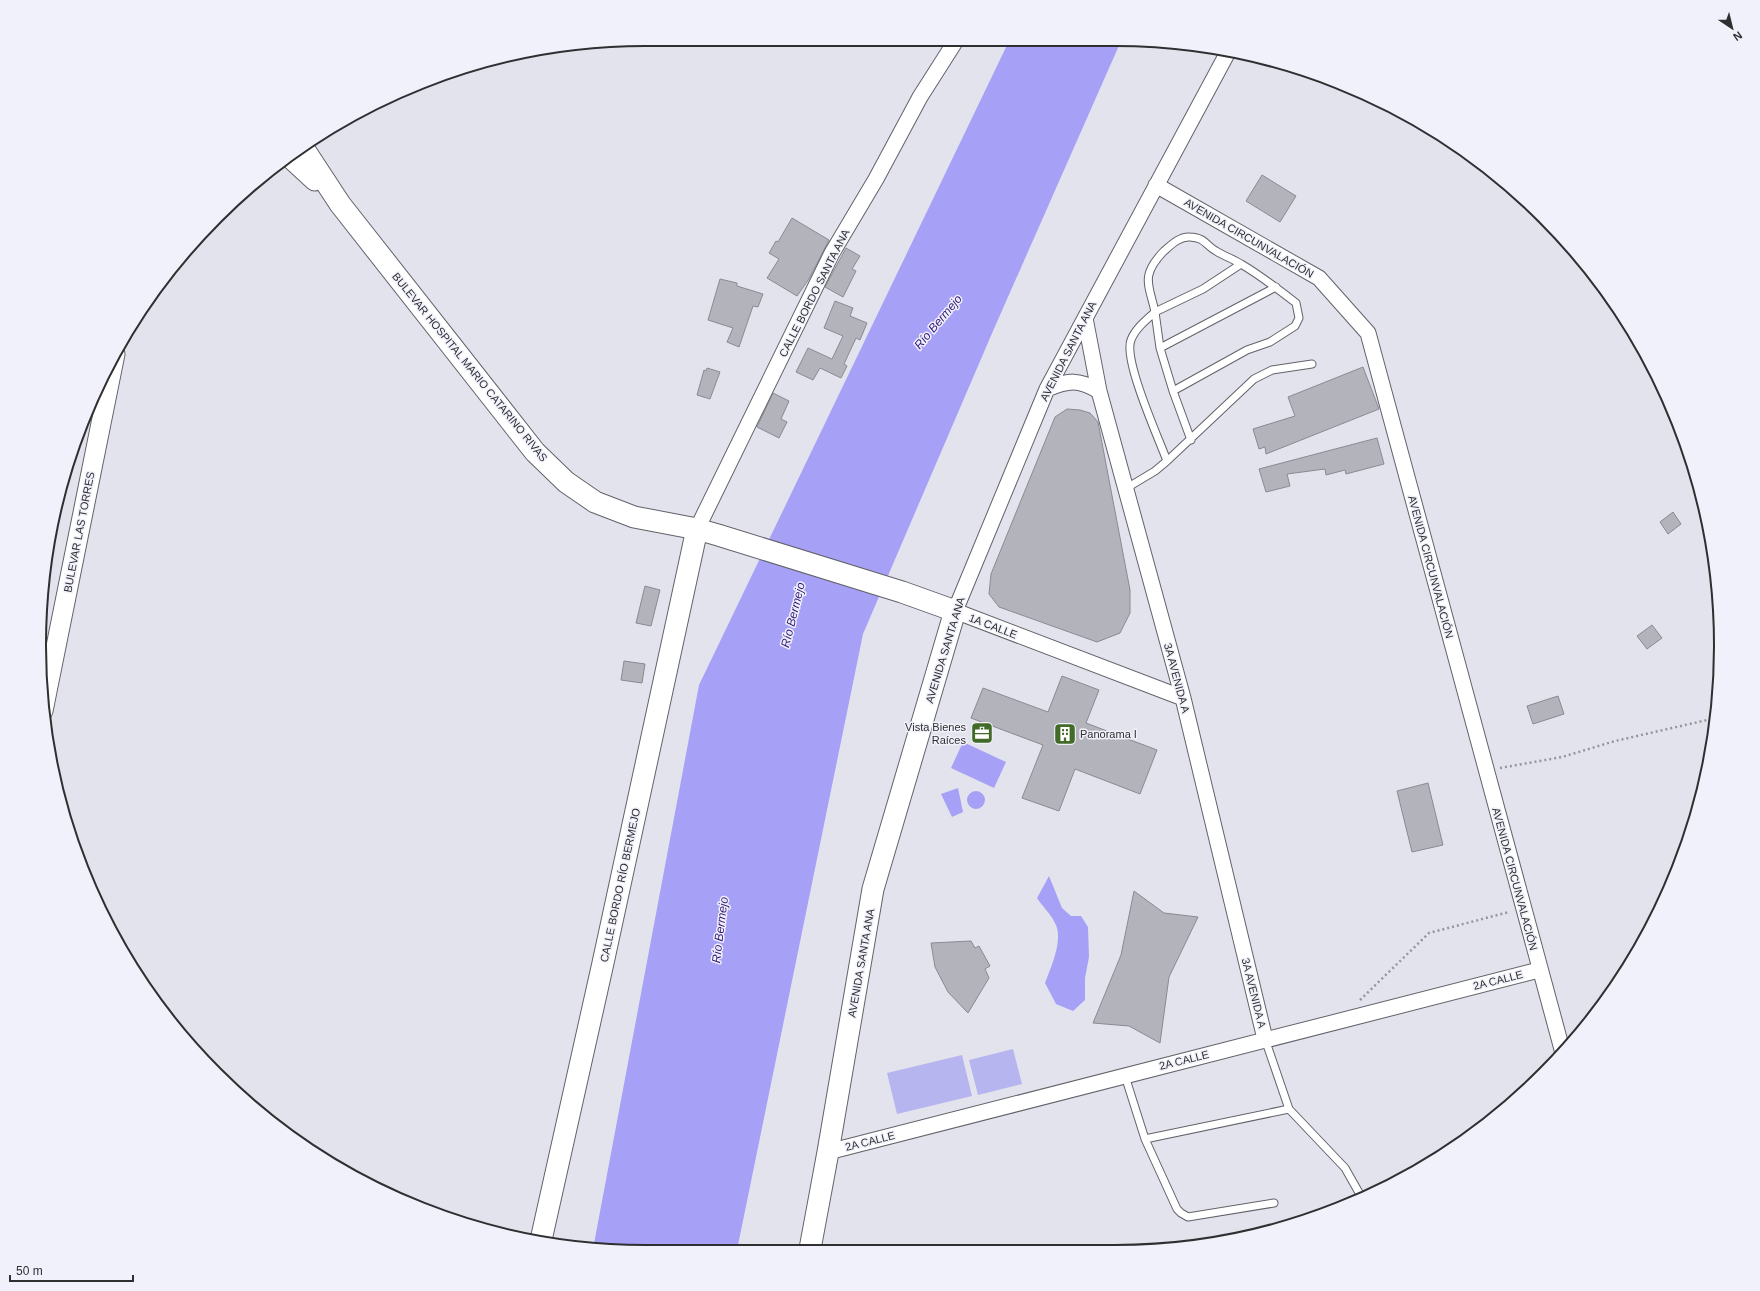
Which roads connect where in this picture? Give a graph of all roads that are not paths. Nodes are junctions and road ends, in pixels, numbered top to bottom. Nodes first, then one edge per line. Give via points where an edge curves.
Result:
1 (952, 46) edge
2 (1225, 57) edge
3 (306, 152) edge
4 (294, 161) edge
5 (1156, 185) junction
6 (340, 204) junction
7 (1241, 264) junction
8 (1276, 287) junction
9 (1155, 312) junction
10 (1085, 318) junction
11 (1160, 348) junction
12 (1312, 364) dead end
13 (111, 375) edge
14 (1047, 389) junction
15 (1099, 391) junction
16 (1173, 391) junction
17 (1191, 440) junction
18 (1167, 461) junction
19 (1125, 489) junction
20 (697, 529) junction
21 (755, 546) joint
22 (955, 611) junction
23 (47, 688) edge
24 (1183, 698) junction
25 (1539, 970) junction
26 (1265, 1039) junction
27 (1561, 1045) edge
28 (1124, 1075) junction
29 (1289, 1108) junction
30 (1144, 1139) junction
31 (828, 1152) junction
32 (1359, 1192) edge
33 (1274, 1203) dead end
34 (542, 1235) edge
35 (811, 1245) edge

1 - 20 street, CALLE BORDO SANTA ANA via 920,97 832,253
2 - 5 street, AVENIDA SANTA ANA
3 - 6 main road, BULEVAR HOSPITAL MARIO CATARINO RIVAS
4 - 6 main road, BULEVAR HOSPITAL MARIO CATARINO RIVAS
5 - 10 street, AVENIDA SANTA ANA
5 - 25 street, AVENIDA CIRCUNVALACIÓN via 1319,278 1368,333
6 - 20 main road, BULEVAR HOSPITAL MARIO CATARINO RIVAS via 535,452 566,482 594,502 634,517
7 - 8 lane
7 - 9 lane via 1203,289
7 - 9 lane via 1214,250 1203,239 1188,236 1173,242 1148,273 1147,287
8 - 11 lane
8 - 16 lane via 1296,303 1299,318 1295,326 1270,342 1247,350
9 - 11 lane
9 - 18 lane via 1139,327 1130,341 1130,357 1146,412
10 - 14 street, AVENIDA SANTA ANA
10 - 15 street, 3A AVENIDA A
11 - 16 lane
12 - 17 lane via 1272,370 1254,379
13 - 23 street, BULEVAR LAS TORRES
14 - 15 street via 1066,381 1087,384
14 - 22 street, AVENIDA SANTA ANA
15 - 19 street, 3A AVENIDA A
16 - 17 lane
17 - 18 lane
18 - 19 lane via 1155,472
19 - 24 street, 3A AVENIDA A
20 - 21 main road, BULEVAR HOSPITAL MARIO CATARINO RIVAS
20 - 34 main road, CALLE BORDO RÍO BERMEJO
21 - 22 main road, 1A CALLE
22 - 24 street, 1A CALLE
22 - 31 main road, AVENIDA SANTA ANA via 874,889
24 - 26 street, 3A AVENIDA A
25 - 26 street, 2A CALLE
25 - 27 street, AVENIDA CIRCUNVALACIÓN
26 - 28 street, 2A CALLE
26 - 29 lane
28 - 30 lane
28 - 31 street, 2A CALLE
29 - 30 lane
29 - 32 lane via 1345,1168
30 - 33 lane via 1181,1214 1188,1217
31 - 35 main road, AVENIDA SANTA ANA

